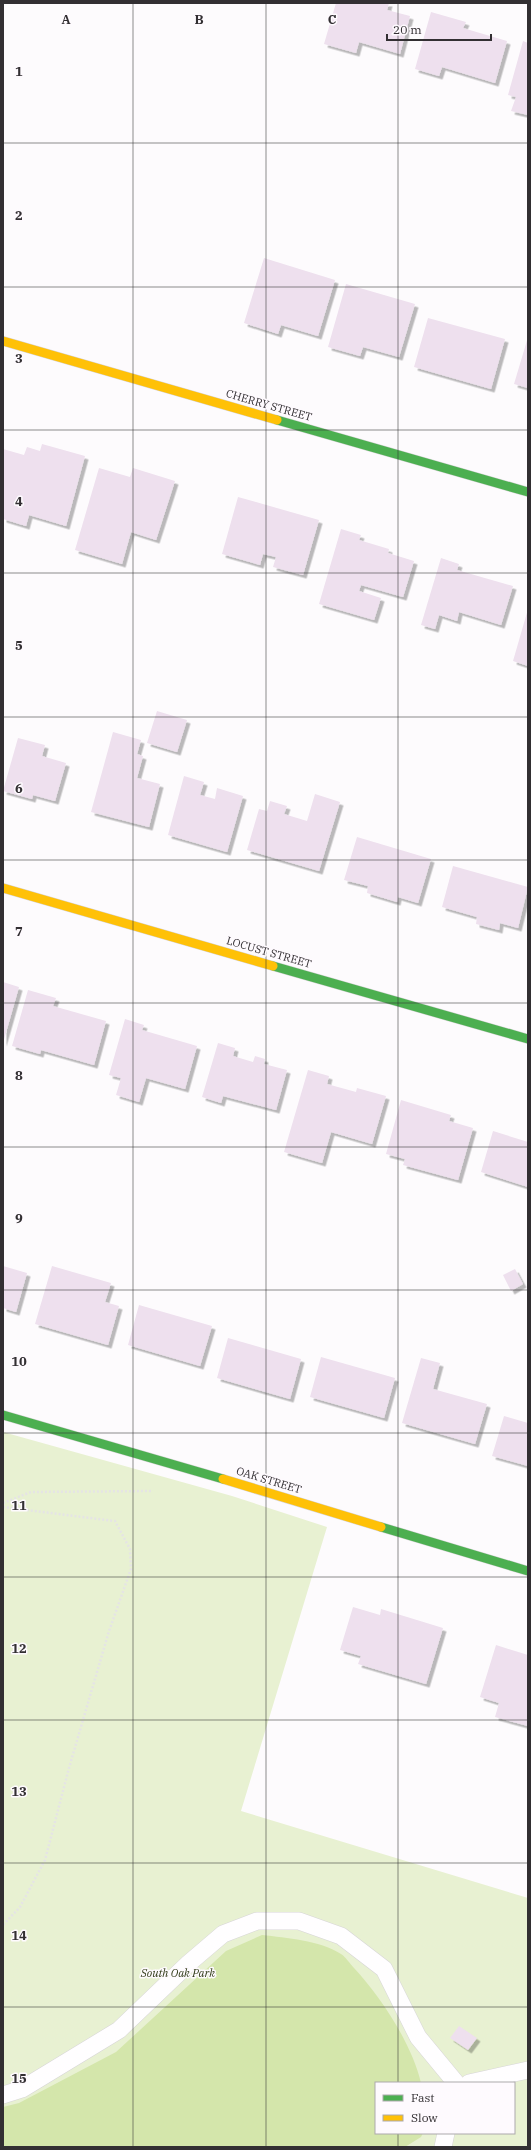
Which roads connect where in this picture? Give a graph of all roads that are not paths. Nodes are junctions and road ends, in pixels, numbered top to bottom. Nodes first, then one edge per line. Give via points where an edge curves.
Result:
1 (3, 341) edge
2 (528, 492) edge
3 (3, 888) edge
4 (528, 1039) edge
5 (3, 1415) edge
6 (528, 1571) edge
7 (528, 2070) edge
8 (455, 2082) edge
9 (474, 2082) edge
10 (3, 2095) edge
11 (446, 2134) edge
12 (443, 2147) edge

1 - 2 street, CHERRY STREET
3 - 4 street, LOCUST STREET
5 - 6 street, OAK STREET
7 - 9 lane
8 - 10 lane via 418,2037 384,1969 341,1936 299,1921 257,1921 223,1934 119,2030 22,2089
11 - 12 lane

